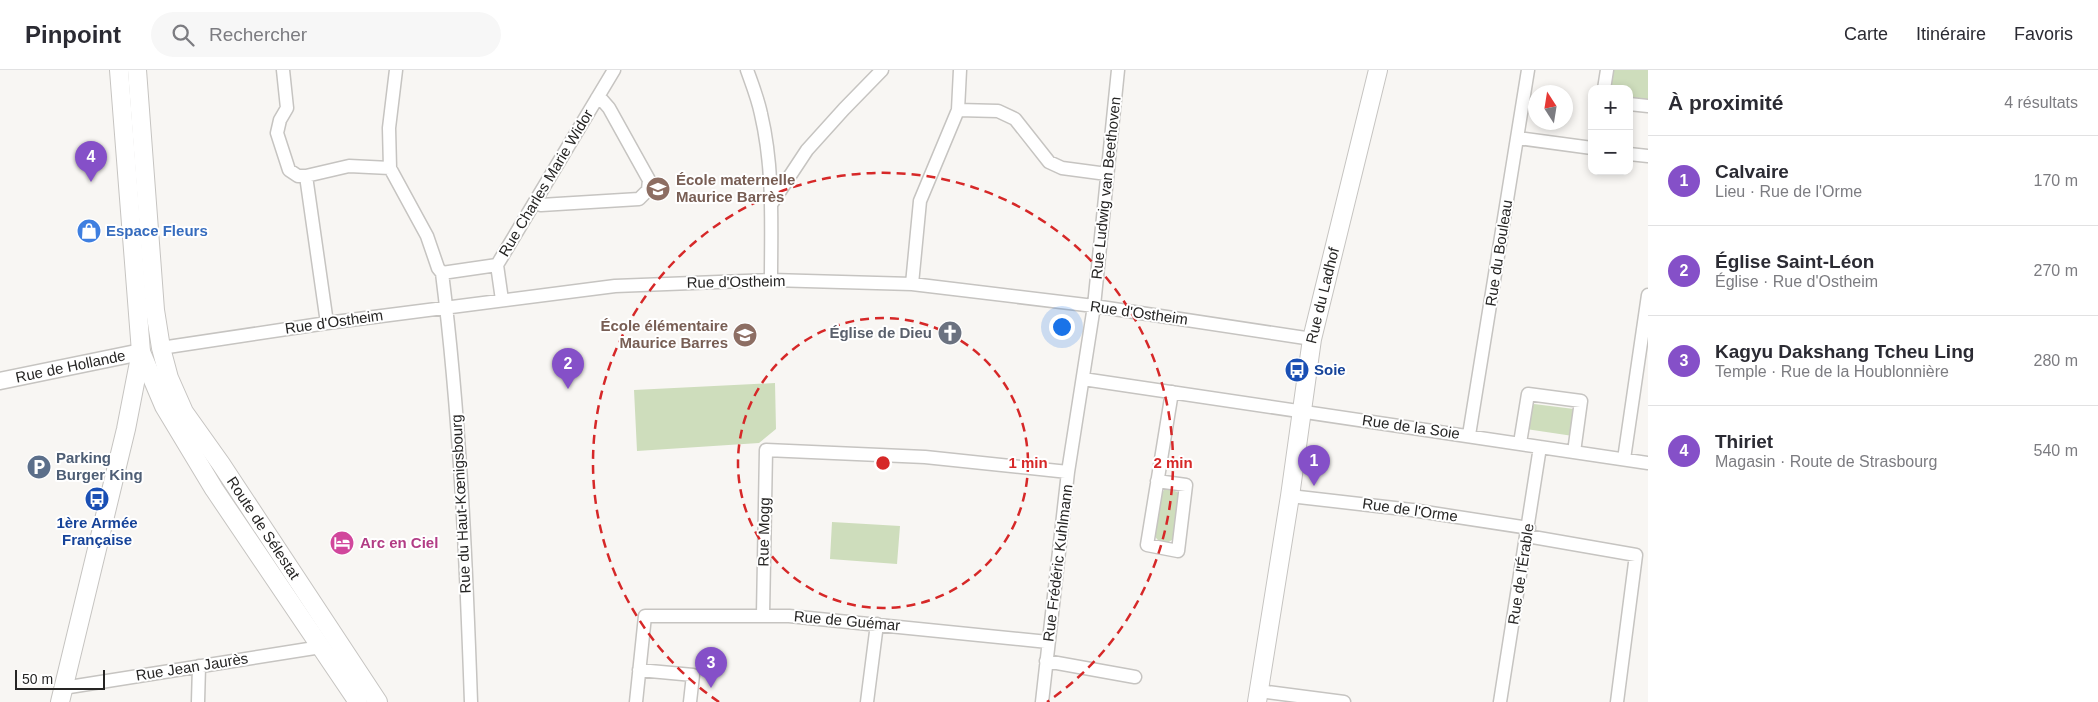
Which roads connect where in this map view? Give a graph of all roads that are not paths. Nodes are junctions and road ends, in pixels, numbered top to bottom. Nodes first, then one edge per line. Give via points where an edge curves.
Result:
1 (120, 70) edge
2 (137, 70) edge
3 (283, 70) edge
4 (396, 70) edge
5 (614, 70) edge
6 (747, 70) edge
7 (881, 70) edge
8 (960, 70) edge
9 (1118, 70) edge
10 (1378, 70) edge
11 (1528, 70) edge
12 (1607, 70) edge
13 (1605, 85) edge
14 (597, 98) junction
15 (1633, 104) edge
16 (1648, 106) edge
17 (958, 110) junction
18 (1518, 138) junction
19 (1588, 147) edge
20 (1633, 154) edge
21 (1648, 156) edge
22 (390, 168) junction
23 (1107, 174) junction
24 (306, 176) junction
25 (534, 203) junction
26 (772, 203) junction
27 (497, 265) junction
28 (442, 273) junction
29 (770, 280) junction
30 (912, 284) junction
31 (1648, 295) edge
32 (502, 300) junction
33 (1094, 306) junction
34 (446, 307) junction
35 (328, 323) junction
36 (1312, 339) junction
37 (161, 348) junction
38 (141, 352) junction
39 (1083, 379) junction
40 (0, 381) edge
41 (1172, 392) junction
42 (132, 405) junction
43 (164, 406) junction
44 (1302, 411) junction
45 (1469, 435) junction
46 (1520, 444) junction
47 (1540, 447) junction
48 (1574, 452) junction
49 (1624, 459) junction
50 (1648, 463) edge
51 (1068, 472) junction
52 (1157, 481) junction
53 (1290, 496) junction
54 (1528, 532) junction
55 (763, 615) junction
56 (877, 624) junction
57 (1048, 642) junction
58 (320, 647) junction
59 (1046, 661) junction
60 (199, 666) junction
61 (639, 670) junction
62 (1135, 678) dead end
63 (62, 695) edge
64 (1258, 696) edge
65 (198, 702) edge
66 (358, 702) edge
67 (378, 702) edge
68 (471, 702) edge
69 (636, 702) edge
70 (690, 702) edge
71 (867, 702) edge
72 (1042, 702) edge
73 (1344, 702) edge
74 (1500, 702) edge
75 (1617, 702) edge

1 - 38 main road
2 - 37 main road, Route de Sélestat via 155,310
3 - 24 street via 287,108 280,120 278,133 289,170 298,176
4 - 22 street via 388,128
5 - 14 street, Rue Charles Marie Widor
6 - 26 street via 761,113
7 - 26 street via 808,150
8 - 17 street
9 - 23 street, Rue Ludwig van Beethoven
10 - 36 main road, Rue du Ladhof
11 - 18 street, Rue du Bouleau
12 - 13 street
14 - 25 street, Rue Charles Marie Widor
14 - 25 street via 614,116 649,180 648,190 639,199
15 - 16 street
17 - 23 street via 998,111 1015,119 1049,162 1062,168
17 - 30 street via 920,202
18 - 19 street
18 - 45 street, Rue du Bouleau
20 - 21 street
22 - 24 street via 349,166
22 - 28 street, Rue du Haut-Kœnigsbourg via 427,236
23 - 33 street, Rue Ludwig van Beethoven
24 - 35 street
25 - 27 street, Rue Charles Marie Widor
26 - 29 street
27 - 28 street
27 - 32 street, Rue Charles Marie Widor
28 - 34 street, Rue du Haut-Kœnigsbourg
29 - 30 street, Rue d'Ostheim
29 - 32 street, Rue d'Ostheim via 615,286
30 - 33 street, Rue d'Ostheim
31 - 49 street
32 - 34 street, Rue d'Ostheim
33 - 36 street, Rue d'Ostheim
33 - 39 street, Rue Frédéric Kuhlmann
34 - 35 street, Rue d'Ostheim
34 - 68 street, Rue du Haut-Kœnigsbourg via 453,357
35 - 37 street, Rue d'Ostheim
36 - 44 main road, Rue du Ladhof
37 - 38 main road
37 - 67 main road, Route de Sélestat via 169,378 184,412
38 - 40 street, Rue de Hollande
38 - 42 main road
38 - 43 main road, Route de Sélestat
39 - 41 street, Rue de la Soie
39 - 51 street, Rue Frédéric Kuhlmann
41 - 44 street, Rue de la Soie
41 - 52 street
42 - 43 main road
42 - 63 main road
43 - 58 main road, Route de Sélestat via 214,489
44 - 45 street, Rue de la Soie
44 - 53 main road, Rue du Ladhof
45 - 46 street, Rue de la Soie
46 - 47 street, Rue de la Soie
46 - 48 street via 1528,394 1581,401
47 - 48 street, Rue de la Soie
47 - 54 street, Rue de l'Érable
48 - 49 street, Rue de la Soie
49 - 50 street, Rue de la Soie
51 - 55 street, Rue Mogg via 925,457 766,450
51 - 57 street, Rue Frédéric Kuhlmann
52 - 52 street via 1147,546 1178,551 1186,485
53 - 54 street, Rue de l'Orme via 1412,510
53 - 64 main road, Rue du Ladhof
54 - 74 street, Rue de l'Érable
54 - 75 street, Rue de l'Orme via 1636,554
55 - 56 street, Rue de Guémar
55 - 61 street, Rue de Guémar via 645,616
56 - 57 street, Rue de Guémar
56 - 71 street
57 - 59 street, Rue Frédéric Kuhlmann
58 - 60 street, Rue Jean Jaurès
58 - 66 main road, Route de Sélestat
59 - 62 street
59 - 72 street, Rue Frédéric Kuhlmann
60 - 63 street, Rue Jean Jaurès
60 - 65 street
61 - 69 street
61 - 70 street via 693,675
64 - 73 street

